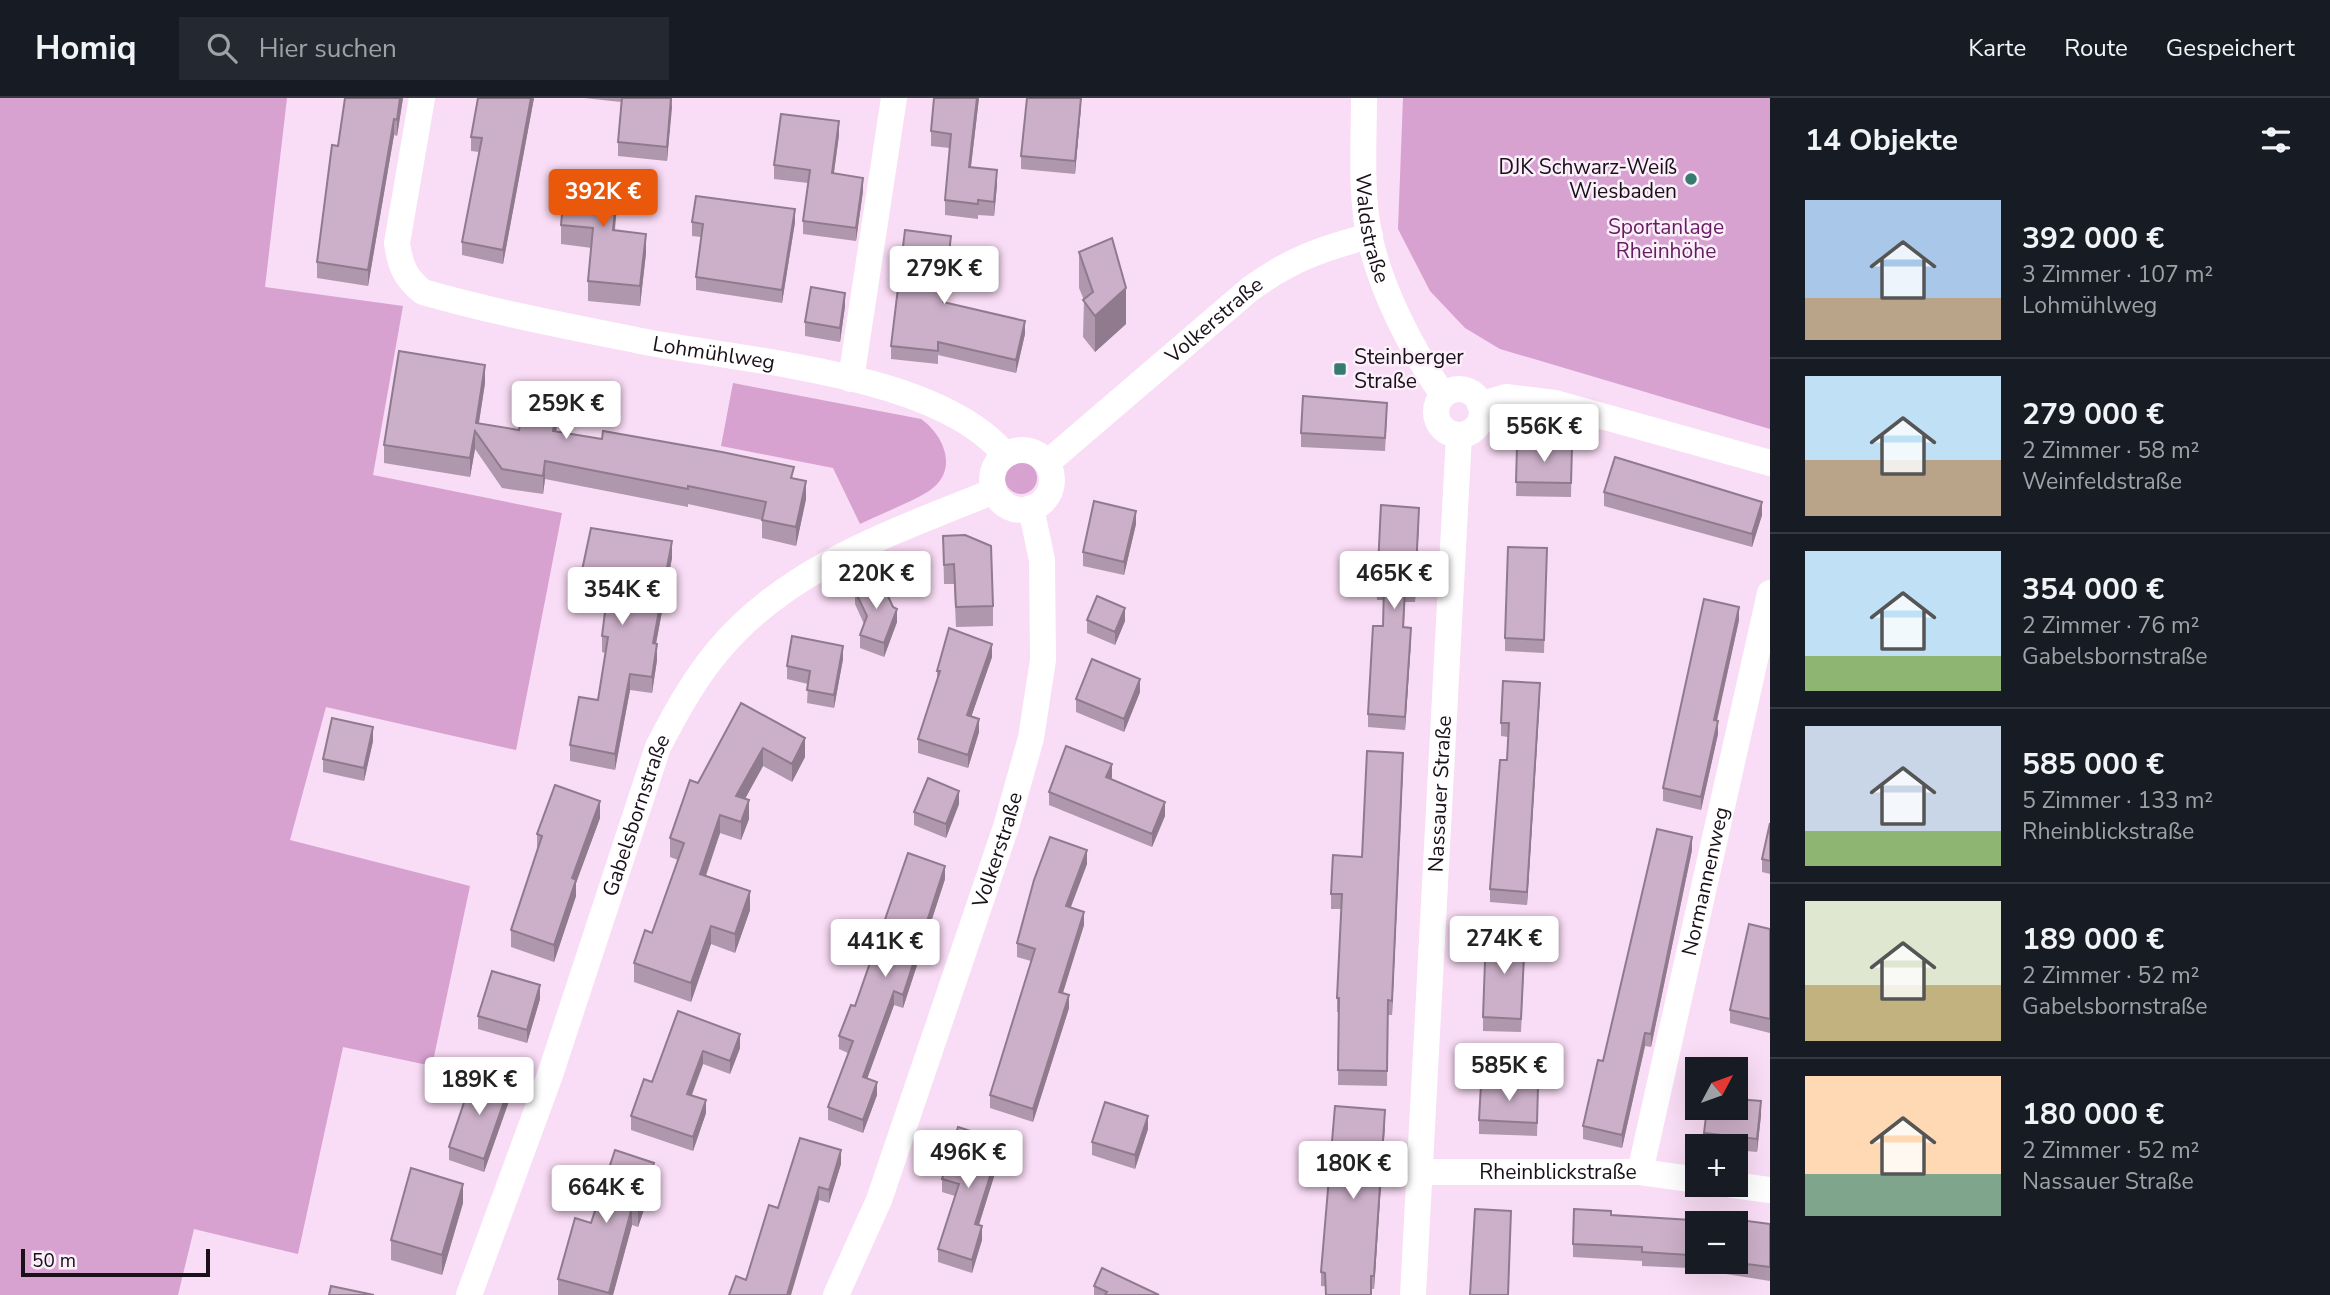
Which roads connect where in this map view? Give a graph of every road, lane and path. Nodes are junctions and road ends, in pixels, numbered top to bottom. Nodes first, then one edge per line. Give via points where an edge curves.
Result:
1 (422, 98) edge
2 (894, 98) edge
3 (1364, 98) edge
4 (1370, 236) junction
5 (851, 379) junction
6 (1443, 395) junction
7 (1493, 401) junction
8 (1460, 447) junction
9 (1005, 455) junction
10 (1047, 463) junction
11 (1770, 463) edge
12 (994, 491) junction
13 (1031, 508) junction
14 (1770, 593) edge
15 (1418, 1171) junction
16 (1640, 1172) junction
17 (1685, 1178) edge
18 (1748, 1187) edge
19 (1770, 1190) edge
20 (469, 1295) edge
21 (836, 1295) edge
22 (1413, 1295) edge

1 - 5 street, Lohmühlweg via 397,243 400,265 423,292 645,341
2 - 5 street
3 - 4 street, Waldstraße via 1364,182
4 - 6 street, Waldstraße via 1377,263 1421,361
4 - 10 street, Volkerstraße via 1320,248 1278,269
5 - 9 street, Lohmühlweg via 946,409 991,438
6 - 7 street via 1464,390
6 - 8 street via 1436,407 1437,421
7 - 8 street
7 - 11 street via 1555,403
8 - 15 street, Nassauer Straße
9 - 10 street via 1023,449
9 - 12 street via 995,467
10 - 13 street via 1050,490
12 - 13 street via 1005,505
12 - 20 street, Gabelsbornstraße via 850,551 801,578 746,622 684,697 658,747 545,1087
13 - 21 street, Volkerstraße via 1042,559 1043,660 1031,738 1006,827 879,1200
14 - 16 street, Normannenweg
15 - 16 street, Rheinblickstraße
15 - 22 street, Nassauer Straße
16 - 17 street, Rheinblickstraße
18 - 19 street

